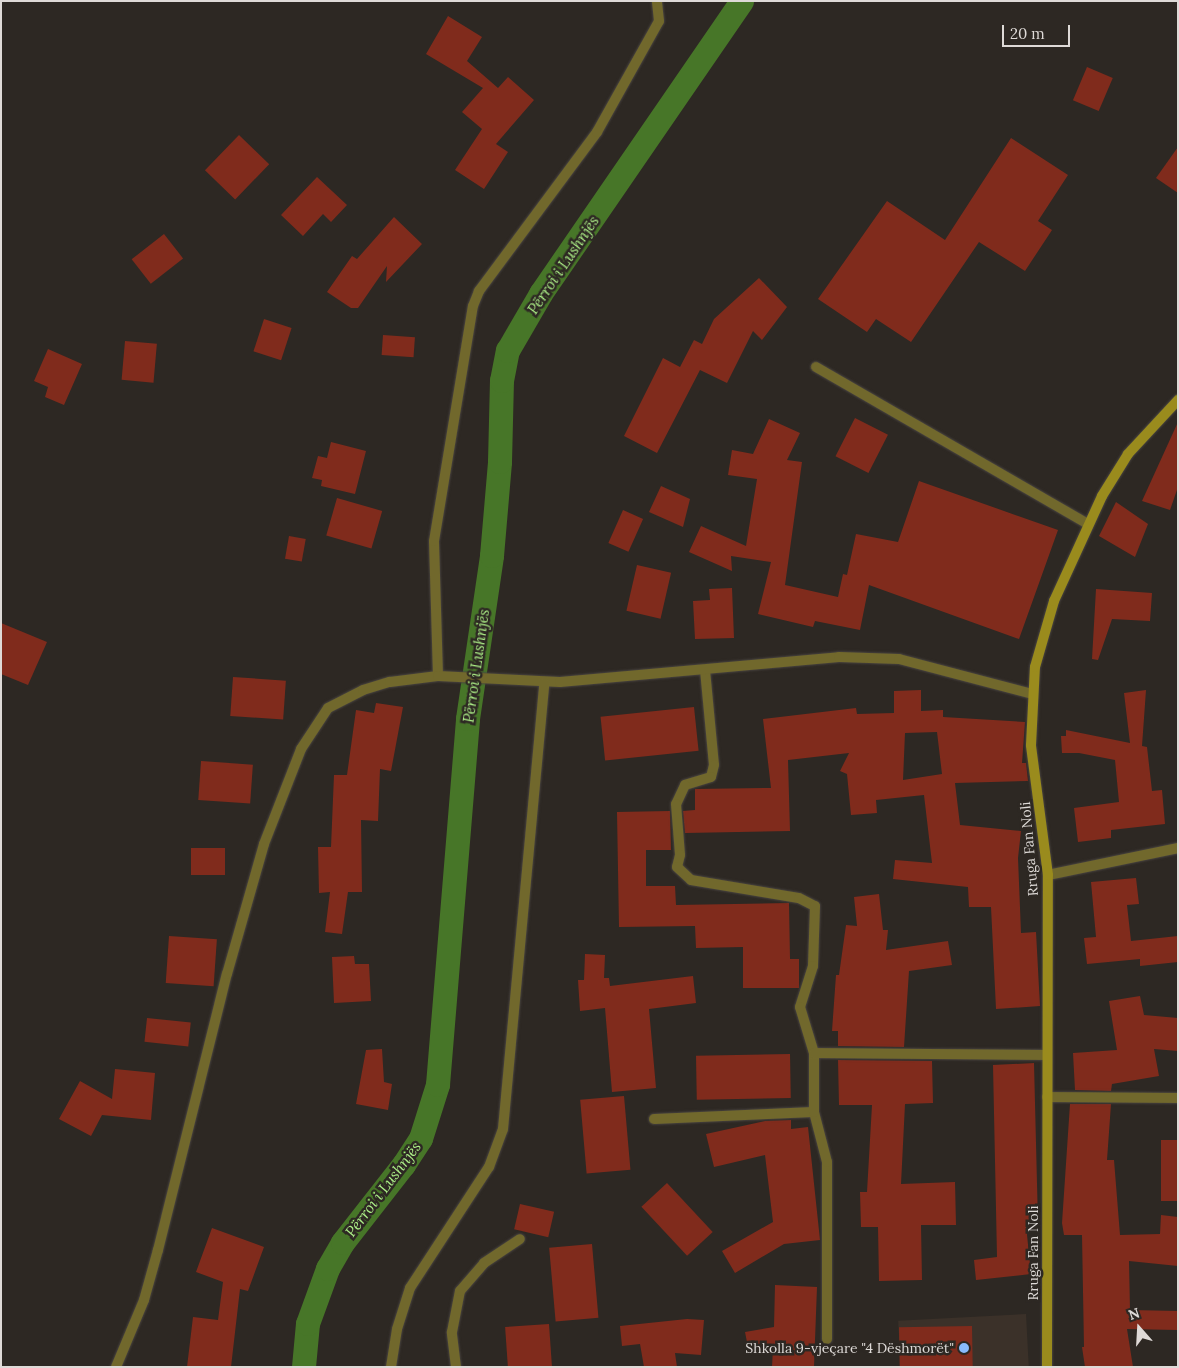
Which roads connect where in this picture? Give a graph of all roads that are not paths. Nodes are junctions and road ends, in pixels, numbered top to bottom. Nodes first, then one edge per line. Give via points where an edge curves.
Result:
1 (657, 1) edge
2 (816, 367) dead end
3 (1178, 400) edge
4 (1088, 524) junction
5 (705, 670) junction
6 (443, 676) junction
7 (544, 682) junction
8 (1032, 694) junction
9 (1178, 848) edge
10 (1048, 875) junction
11 (814, 1053) junction
12 (1046, 1055) junction
13 (1047, 1098) junction
14 (1178, 1098) edge
15 (814, 1112) junction
16 (654, 1119) dead end
17 (520, 1239) dead end
18 (827, 1339) dead end
19 (116, 1367) edge
20 (391, 1367) edge
21 (456, 1367) edge
22 (1047, 1367) edge

1 - 6 street via 659,21 597,132 479,291 473,306 434,541
2 - 4 street
3 - 4 main road, Rruga Fan Noli via 1128,454
4 - 8 main road, Rruga Fan Noli via 1070,561 1042,636
5 - 7 street
5 - 8 street via 789,660 868,657 934,667
5 - 11 street via 714,765 711,777 685,785 676,804 677,867 691,880 799,898 816,906 813,966 800,1007
6 - 7 street
6 - 19 street via 390,682 344,698 315,724 302,749 264,844 227,974 158,1250 141,1308
7 - 20 street via 503,1129 488,1168 410,1288 397,1329
8 - 10 main road, Rruga Fan Noli via 1031,745
9 - 10 street
10 - 12 main road, Rruga Fan Noli
11 - 12 street
11 - 15 street
12 - 13 main road, Rruga Fan Noli
13 - 14 street
13 - 22 main road, Rruga Fan Noli
15 - 16 street
15 - 18 street via 827,1162
17 - 21 street via 484,1263 460,1291 452,1332

